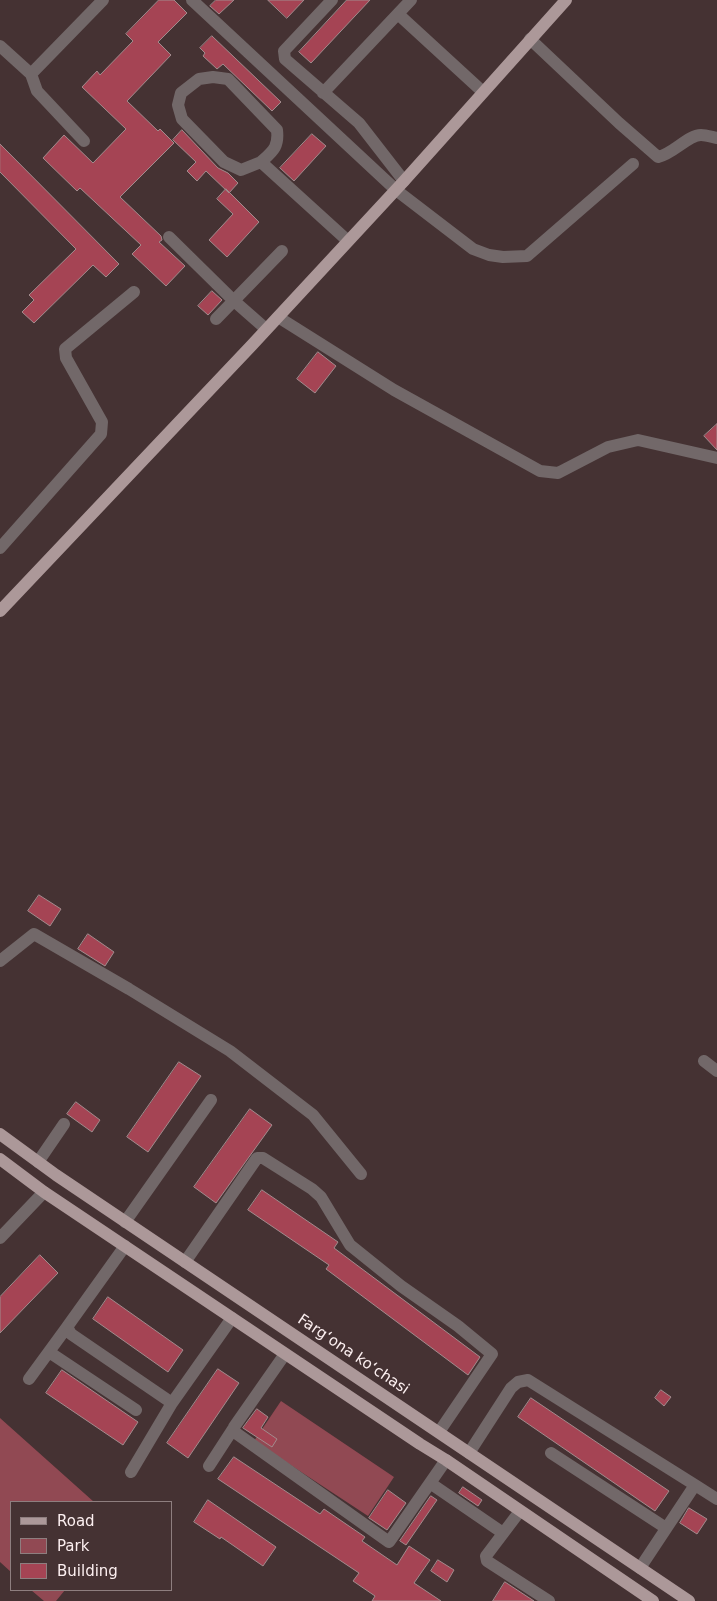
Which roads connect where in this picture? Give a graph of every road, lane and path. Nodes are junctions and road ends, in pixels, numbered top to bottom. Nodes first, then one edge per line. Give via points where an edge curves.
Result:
1 (103, 0) edge
2 (192, 0) edge
3 (332, 0) edge
4 (411, 0) edge
5 (562, 1) edge
6 (398, 14) junction
7 (530, 39) junction
8 (0, 46) edge
9 (31, 74) junction
10 (483, 92) junction
11 (324, 93) junction
12 (717, 138) edge
13 (84, 141) dead end
14 (261, 162) junction
15 (633, 164) dead end
16 (400, 185) junction
17 (169, 237) dead end
18 (348, 241) junction
19 (282, 251) dead end
20 (134, 292) dead end
21 (233, 300) junction
22 (278, 317) junction
23 (216, 318) dead end
24 (266, 329) junction
25 (717, 458) edge
26 (0, 548) edge
27 (0, 611) edge
28 (0, 961) edge
29 (704, 1061) dead end
30 (717, 1071) edge
31 (211, 1100) dead end
32 (64, 1124) dead end
33 (0, 1134) edge
34 (0, 1159) edge
35 (38, 1162) junction
36 (361, 1174) dead end
37 (44, 1192) junction
38 (125, 1222) junction
39 (0, 1238) edge
40 (125, 1246) junction
41 (185, 1262) junction
42 (232, 1318) junction
43 (67, 1327) junction
44 (49, 1352) junction
45 (285, 1354) junction
46 (29, 1379) dead end
47 (172, 1403) junction
48 (136, 1410) dead end
49 (233, 1429) junction
50 (439, 1432) junction
51 (468, 1453) junction
52 (551, 1453) dead end
53 (446, 1460) junction
54 (209, 1466) dead end
55 (131, 1472) dead end
56 (430, 1483) junction
57 (695, 1485) junction
58 (717, 1499) edge
59 (520, 1511) junction
60 (573, 1523) junction
61 (666, 1528) junction
62 (502, 1534) junction
63 (562, 1540) junction
64 (640, 1568) junction
65 (549, 1601) edge
66 (653, 1601) edge
67 (689, 1601) edge

1 - 9 street
2 - 16 street
3 - 11 street via 284,51 285,59
4 - 6 street
5 - 7 main road
6 - 10 street
6 - 11 street
7 - 10 main road
7 - 12 street via 658,158 695,136
8 - 9 street
9 - 13 street via 37,91
10 - 16 main road
11 - 16 street via 359,123
14 - 14 street via 273,151 278,140 277,130 228,79 199,79 181,93 178,105 182,118 224,162 241,170
14 - 18 street
15 - 16 street via 527,256 503,257 473,250
16 - 18 main road
17 - 21 street
18 - 22 main road
19 - 21 street
20 - 26 street via 65,349 66,358 102,422 101,434
21 - 23 street
21 - 24 street
22 - 24 main road
22 - 25 street via 394,390 540,471 558,473 608,447 638,440
24 - 27 main road
28 - 36 street via 34,934 129,989 230,1051 313,1116
29 - 30 street
31 - 38 street
32 - 35 street
33 - 35 main road, Fargʻona koʻchasi
34 - 37 main road
35 - 38 main road, Fargʻona koʻchasi
37 - 39 street
37 - 40 main road
38 - 41 main road, Fargʻona koʻchasi
40 - 42 main road
40 - 43 street
41 - 50 main road, Fargʻona koʻchasi
41 - 50 street via 257,1158 263,1158 312,1189 350,1245 492,1354
42 - 45 main road
42 - 47 street
43 - 44 street
43 - 47 street via 71,1334
44 - 46 street
44 - 48 street
45 - 49 street
45 - 53 main road
47 - 55 street
49 - 54 street
49 - 56 street via 389,1542
50 - 51 main road, Fargʻona koʻchasi
51 - 57 street via 512,1388 518,1382 528,1380
51 - 60 main road, Fargʻona koʻchasi
52 - 61 street
53 - 56 street
53 - 59 main road
56 - 62 street
57 - 58 street
57 - 61 street
59 - 62 street
59 - 63 main road
60 - 63 main road
60 - 64 main road, Fargʻona koʻchasi
61 - 64 street
62 - 65 street via 486,1556 487,1561
63 - 66 main road
64 - 67 main road, Fargʻona koʻchasi

